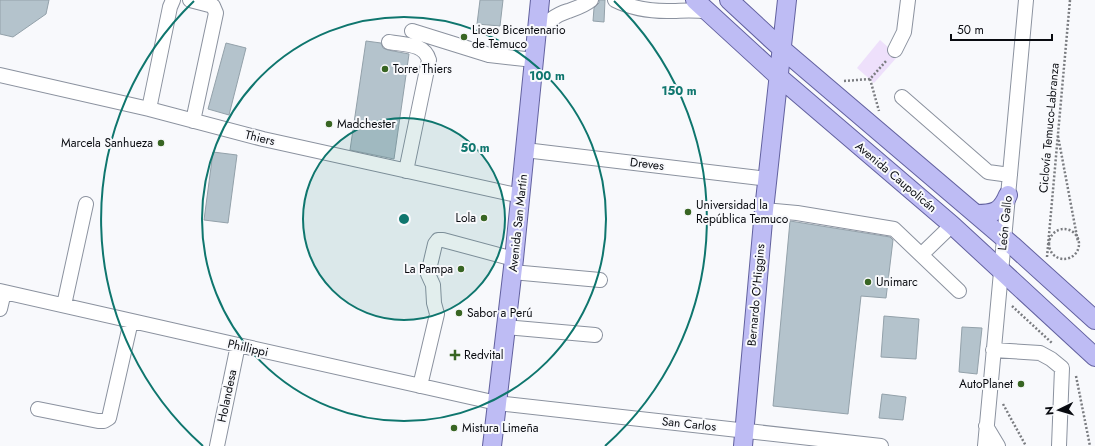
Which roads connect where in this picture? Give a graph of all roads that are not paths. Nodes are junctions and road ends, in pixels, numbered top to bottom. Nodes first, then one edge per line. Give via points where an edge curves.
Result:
1 (173, 0) edge
2 (190, 0) edge
3 (540, 0) edge
4 (591, 0) edge
5 (615, 0) edge
6 (695, 0) edge
7 (729, 0) edge
8 (787, 0) edge
9 (908, 0) edge
10 (1026, 0) edge
11 (744, 7) edge
12 (708, 12) junction
13 (412, 31) dead end
14 (537, 34) junction
15 (389, 42) dead end
16 (782, 49) junction
17 (895, 50) road end
18 (534, 60) junction
19 (0, 75) edge
20 (779, 77) junction
21 (902, 97) dead end
22 (149, 109) junction
23 (194, 121) junction
24 (525, 150) junction
25 (406, 171) junction
26 (1010, 174) junction
27 (768, 179) junction
28 (1008, 195) junction
29 (521, 196) junction
30 (86, 204) dead end
31 (764, 210) junction
32 (976, 214) junction
33 (952, 225) junction
34 (1004, 238) junction
35 (922, 254) junction
36 (513, 265) junction
37 (1000, 270) junction
38 (600, 280) dead end
39 (959, 290) dead end
40 (2, 291) edge
41 (64, 305) junction
42 (0, 309) edge
43 (1095, 320) edge
44 (131, 321) junction
45 (506, 327) junction
46 (595, 335) dead end
47 (238, 346) junction
48 (993, 350) junction
49 (1095, 357) edge
50 (420, 386) junction
51 (497, 403) junction
52 (38, 409) dead end
53 (986, 426) junction
54 (743, 438) edge
55 (219, 446) edge
56 (492, 446) edge
57 (881, 446) edge
58 (984, 446) edge
59 (998, 446) edge
60 (1059, 446) edge

1 - 22 street
2 - 23 street via 213,6 216,13
3 - 14 main road, Avenida San Martín
4 - 14 street via 558,15 545,24
5 - 12 street via 643,9 688,9
6 - 12 main road, Avenida Caupolicán
7 - 11 main road, Avenida Caupolicán
8 - 16 main road, Bernardo O'Higgins
9 - 17 street via 904,32
10 - 26 street, León Gallo
11 - 16 main road, Avenida Caupolicán
12 - 20 main road, Avenida Caupolicán
13 - 18 street via 489,55
14 - 18 main road, Avenida San Martín
15 - 25 street via 421,48 427,53 429,60
16 - 20 main road, Bernardo O'Higgins
16 - 32 main road, Avenida Caupolicán
18 - 24 main road, Avenida San Martín
19 - 22 street, Thiers
20 - 27 main road, Bernardo O'Higgins
20 - 33 main road, Avenida Caupolicán
21 - 26 street via 988,172
22 - 23 street, Thiers
23 - 25 street, Thiers
24 - 27 street, Dreves
24 - 29 main road, Avenida San Martín
25 - 29 street, Thiers
26 - 28 street, León Gallo
27 - 31 main road, Bernardo O'Higgins
28 - 32 main road via 997,211
28 - 34 street, León Gallo
29 - 36 main road, Avenida San Martín
30 - 41 street
31 - 35 street via 894,229
31 - 54 main road, Bernardo O'Higgins
32 - 34 main road, Avenida Caupolicán
33 - 35 street
33 - 37 main road, Avenida Caupolicán
34 - 37 street, León Gallo
34 - 43 main road, Avenida Caupolicán
35 - 39 street
36 - 38 street
36 - 45 main road, Avenida San Martín
36 - 50 street via 438,240 428,274 433,285 437,314
37 - 48 street, León Gallo
37 - 49 main road, Avenida Caupolicán
40 - 41 street, Phillippi
40 - 42 street
41 - 44 street, Phillippi
44 - 47 street, Phillippi
44 - 52 street via 108,418 98,422
45 - 46 street
45 - 51 main road, Avenida San Martín
47 - 50 street, Phillippi
47 - 55 street, Holandesa
48 - 53 street, León Gallo
48 - 60 street via 1040,353 1052,358 1062,368
50 - 51 street, Phillippi
51 - 54 street, San Carlos
51 - 56 main road, Avenida San Martín
53 - 58 street, León Gallo
53 - 59 street
54 - 57 street, San Carlos

